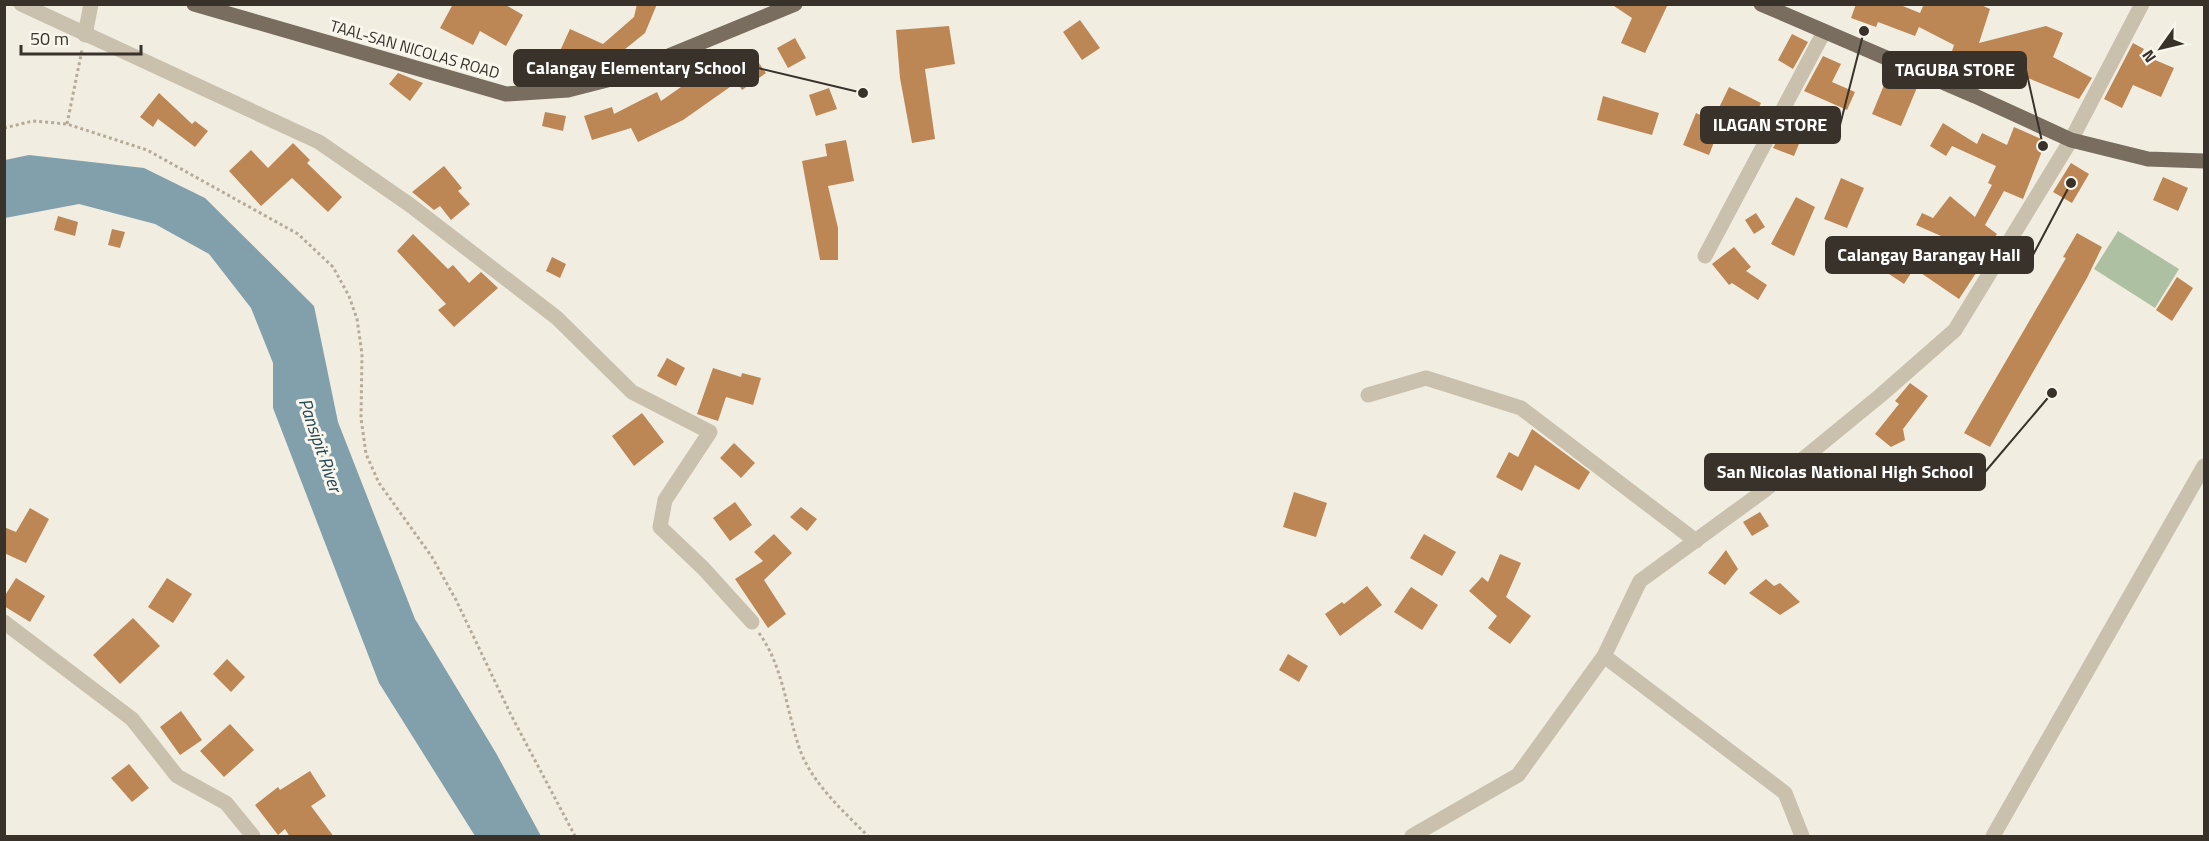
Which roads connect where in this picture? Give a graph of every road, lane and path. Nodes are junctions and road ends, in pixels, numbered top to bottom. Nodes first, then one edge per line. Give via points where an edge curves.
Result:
1 (21, 4) edge
2 (91, 4) edge
3 (194, 4) edge
4 (795, 4) edge
5 (1761, 4) edge
6 (2142, 4) edge
7 (1824, 32) junction
8 (85, 35) junction
9 (68, 124) junction
10 (4, 128) edge
11 (2070, 140) junction
12 (2205, 161) edge
13 (1705, 255) dead end
14 (1368, 395) dead end
15 (2205, 466) edge
16 (1696, 541) junction
17 (4, 622) edge
18 (752, 622) joint
19 (1604, 657) junction
20 (253, 837) edge
21 (575, 837) edge
22 (868, 837) edge
23 (1412, 837) edge
24 (1802, 837) edge
25 (1993, 837) edge

1 - 8 street
2 - 8 street
3 - 4 main road, TAAL-SAN NICOLAS ROAD via 506,94 568,90 615,78
5 - 7 main road
6 - 11 street
7 - 11 main road
7 - 13 street
8 - 9 path
8 - 18 street via 319,142 410,205 557,318 632,392 710,432 665,500 660,527
9 - 10 path via 33,121
9 - 21 path via 147,150 225,191 298,234 333,267 350,296 357,319 366,454 379,483 432,557 456,600
11 - 12 main road via 2148,159
11 - 16 street via 1954,330 1828,439
14 - 16 street via 1426,378 1521,408
15 - 25 street
16 - 19 street via 1640,581
17 - 20 street via 132,719 177,776 226,803
18 - 22 path via 782,680 801,753 824,789
19 - 23 street via 1518,775
19 - 24 street via 1785,793

